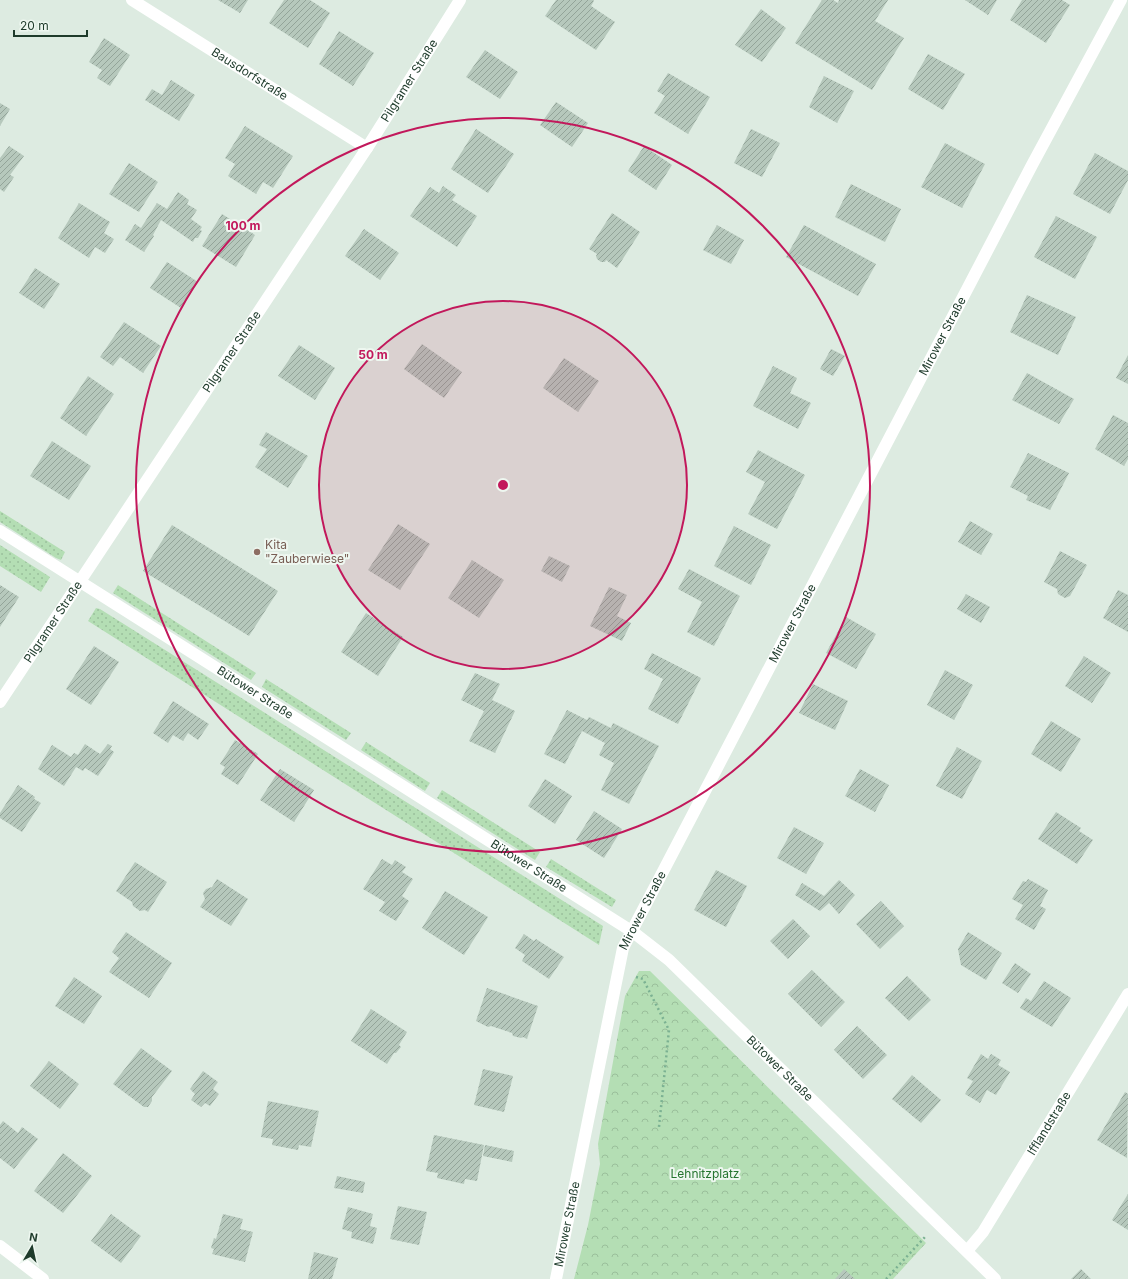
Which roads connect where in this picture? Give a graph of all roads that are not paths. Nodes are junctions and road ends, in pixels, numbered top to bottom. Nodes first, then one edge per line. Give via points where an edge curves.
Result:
1 (132, 0) edge
2 (460, 0) edge
3 (1121, 0) edge
4 (367, 148) junction
5 (0, 531) edge
6 (79, 581) junction
7 (0, 702) edge
8 (633, 932) junction
9 (1128, 994) edge
10 (0, 1246) edge
11 (967, 1251) junction
12 (43, 1279) edge
13 (556, 1279) edge
14 (995, 1279) edge

1 - 4 street, Bausdorfstraße
2 - 4 street, Pilgramer Straße
3 - 8 street, Mirower Straße via 1025,179
4 - 6 street, Pilgramer Straße
5 - 6 street, Bütower Straße
6 - 7 street, Pilgramer Straße
6 - 8 street, Bütower Straße
8 - 11 street, Bütower Straße via 669,960
8 - 13 street, Mirower Straße via 623,948
9 - 11 street, Ifflandstraße via 984,1232
10 - 12 street
11 - 14 street, Bütower Straße

